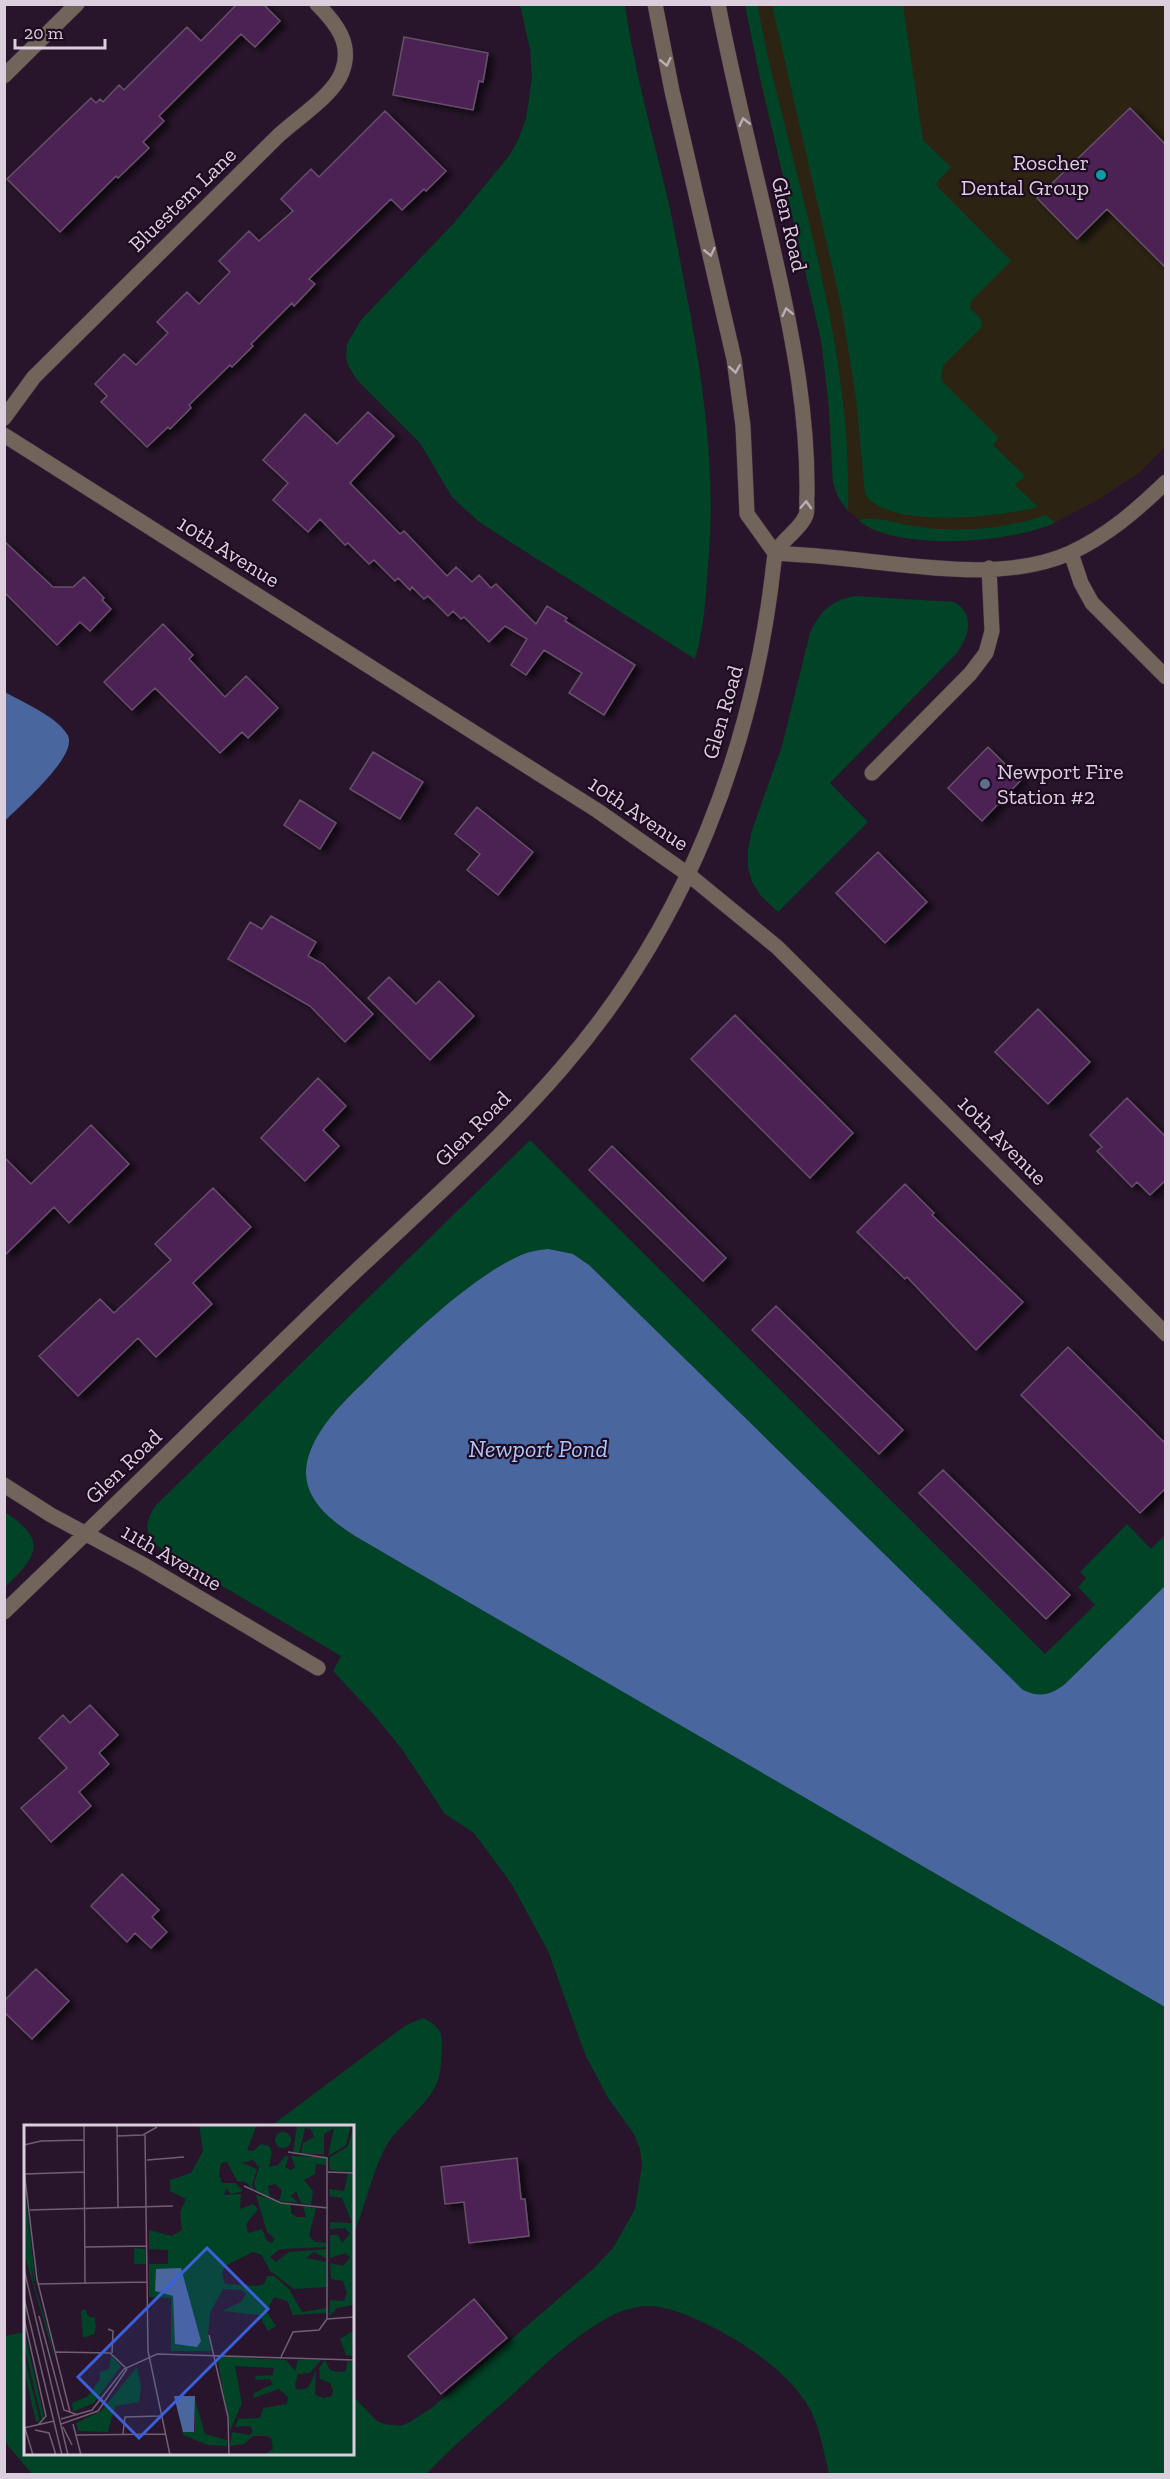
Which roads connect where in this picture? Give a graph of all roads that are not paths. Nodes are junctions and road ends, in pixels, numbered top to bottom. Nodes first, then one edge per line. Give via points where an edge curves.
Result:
1 (77, 4) edge
2 (317, 4) edge
3 (655, 4) edge
4 (718, 4) edge
5 (4, 76) edge
6 (4, 418) edge
7 (4, 435) edge
8 (1166, 482) edge
9 (1071, 552) junction
10 (775, 553) junction
11 (989, 568) junction
12 (1166, 677) edge
13 (872, 773) dead end
14 (689, 875) junction
15 (1166, 1334) edge
16 (4, 1485) edge
17 (85, 1534) junction
18 (4, 1612) edge
19 (318, 1668) dead end

1 - 5 street
2 - 6 street, Bluestem Lane via 344,42 344,67 333,87 34,376
3 -> 10 street via 734,359 743,426 747,514
10 -> 4 street, Glen Road via 806,515 805,427 791,329
7 - 14 street, 10th Avenue via 598,811
8 - 9 street via 1113,528
9 - 11 street via 1024,566
9 - 12 street via 1092,603
10 - 11 street via 924,567
10 - 14 street, Glen Road via 770,605 754,686 733,758
11 - 13 street via 992,631 986,653
14 - 15 street, 10th Avenue via 777,947
14 - 17 street, Glen Road via 628,982 556,1075 464,1170
16 - 17 street, 11th Avenue
17 - 18 street, Glen Road
17 - 19 street, 11th Avenue

